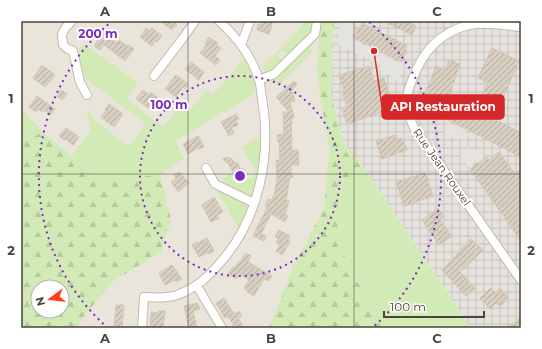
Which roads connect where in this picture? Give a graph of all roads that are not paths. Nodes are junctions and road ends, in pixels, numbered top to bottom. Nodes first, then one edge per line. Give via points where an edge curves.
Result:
1 (72, 21) edge
2 (195, 21) edge
3 (219, 21) edge
4 (250, 21) edge
5 (317, 21) edge
6 (521, 27) edge
7 (241, 44) junction
8 (154, 76) dead end
9 (259, 80) junction
10 (87, 95) dead end
11 (206, 168) dead end
12 (254, 203) junction
13 (521, 280) edge
14 (197, 286) junction
15 (142, 328) edge
16 (222, 328) edge

1 - 10 street via 62,34 63,45 73,51 80,82
2 - 8 street
3 - 7 street
4 - 7 street
5 - 9 street via 315,34 274,74
6 - 13 street, Rue Jean Rouxel via 474,25 456,29 443,37 430,47 416,68 407,99 410,120 414,128
7 - 9 street
9 - 12 street via 266,136 262,172
11 - 12 street via 215,184
12 - 14 street via 229,253
14 - 15 street via 176,295 144,297
14 - 16 street

